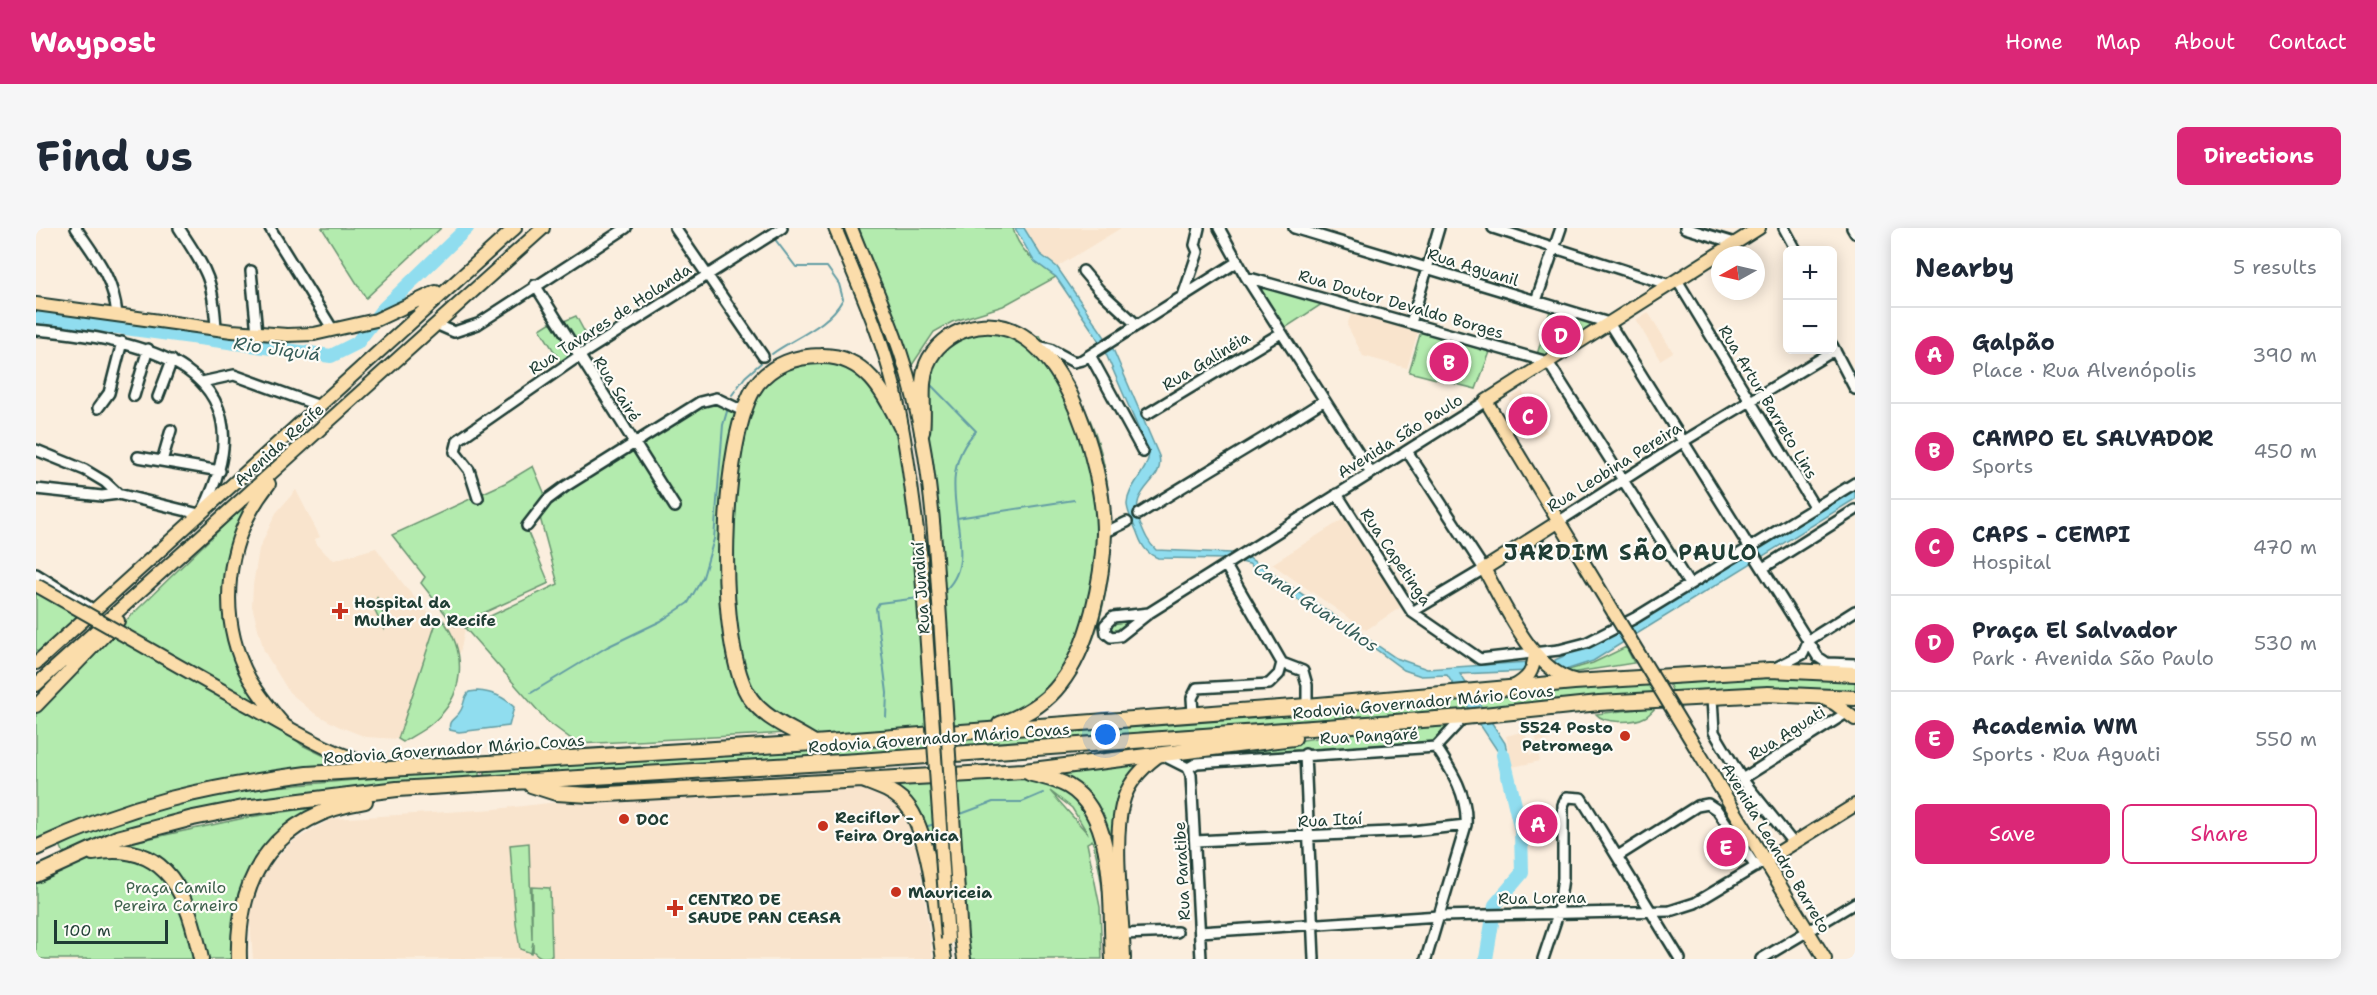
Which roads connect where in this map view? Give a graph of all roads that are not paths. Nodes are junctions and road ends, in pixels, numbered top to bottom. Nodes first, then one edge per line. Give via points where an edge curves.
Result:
1 (76, 228) edge
2 (179, 228) edge
3 (270, 228) edge
4 (515, 228) edge
5 (543, 228) edge
6 (626, 228) edge
7 (675, 228) edge
8 (782, 228) edge
9 (835, 228) edge
10 (851, 228) edge
11 (1199, 228) edge
12 (1219, 228) edge
13 (1294, 228) edge
14 (1439, 228) edge
15 (1493, 228) edge
16 (1561, 228) edge
17 (1685, 228) edge
18 (1759, 228) edge
19 (1784, 228) edge
20 (1852, 228) edge
21 (1316, 231) edge
22 (1855, 233) edge
23 (1742, 236) edge
24 (1794, 246) edge
25 (1555, 247) junction
26 (1237, 262) junction
27 (1427, 269) junction
28 (251, 271) dead end
29 (1083, 271) dead end
30 (706, 274) junction
31 (1246, 277) junction
32 (1673, 282) junction
33 (454, 283) junction
34 (536, 285) junction
35 (1183, 296) junction
36 (1536, 301) junction
37 (36, 304) edge
38 (117, 314) junction
39 (1411, 323) junction
40 (1609, 323) junction
41 (438, 325) junction
42 (1137, 325) junction
43 (216, 328) junction
44 (36, 330) edge
45 (333, 330) junction
46 (258, 333) junction
47 (1281, 333) junction
48 (122, 342) junction
49 (1037, 346) junction
50 (148, 349) junction
51 (1094, 352) junction
52 (1825, 354) edge
53 (1837, 354) edge
54 (579, 356) junction
55 (763, 356) dead end
56 (172, 360) junction
57 (1548, 362) junction
58 (202, 382) junction
59 (1855, 389) edge
60 (134, 396) dead end
61 (158, 397) dead end
62 (1323, 401) junction
63 (1486, 401) junction
64 (1749, 403) junction
65 (317, 405) junction
66 (98, 408) dead end
67 (743, 411) junction
68 (1147, 414) dead end
69 (901, 427) junction
70 (171, 430) dead end
71 (922, 432) junction
72 (1684, 441) junction
73 (634, 445) junction
74 (36, 450) edge
75 (1407, 451) junction
76 (1143, 452) dead end
77 (138, 457) dead end
78 (162, 461) junction
79 (288, 461) junction
80 (220, 471) junction
81 (1371, 473) junction
82 (1623, 481) junction
83 (1855, 483) edge
84 (36, 489) edge
85 (118, 494) junction
86 (1337, 494) junction
87 (478, 498) dead end
88 (675, 507) dead end
89 (1815, 508) junction
90 (1855, 510) edge
91 (230, 511) junction
92 (201, 513) junction
93 (1139, 514) dead end
94 (1127, 522) dead end
95 (1558, 522) junction
96 (527, 526) dead end
97 (1104, 533) junction
98 (1751, 549) junction
99 (1230, 563) junction
100 (1761, 565) junction
101 (1484, 569) junction
102 (36, 574) edge
103 (1689, 584) junction
104 (36, 585) edge
105 (94, 609) junction
106 (1855, 611) edge
107 (1412, 612) junction
108 (1149, 613) dead end
109 (1809, 640) junction
110 (1538, 661) junction
111 (36, 663) edge
112 (1282, 663) junction
113 (1855, 664) edge
114 (1770, 670) junction
115 (1855, 674) edge
116 (1581, 682) junction
117 (36, 685) edge
118 (1511, 688) junction
119 (1811, 694) junction
120 (1712, 698) junction
121 (1855, 698) edge
122 (36, 706) edge
123 (1307, 706) junction
124 (1193, 713) junction
125 (1852, 716) edge
126 (1464, 717) junction
127 (1375, 723) junction
128 (285, 726) junction
129 (985, 730) junction
130 (814, 743) junction
131 (1436, 747) junction
132 (1305, 754) junction
133 (1160, 755) junction
134 (387, 768) junction
135 (1188, 768) junction
136 (1024, 771) junction
137 (857, 779) junction
138 (1742, 779) junction
139 (520, 782) junction
140 (440, 786) junction
141 (1855, 805) edge
142 (1466, 825) junction
143 (1308, 836) junction
144 (1195, 842) junction
145 (1794, 844) junction
146 (36, 848) edge
147 (74, 856) junction
148 (1618, 856) junction
149 (1761, 864) junction
150 (36, 875) edge
151 (1855, 903) edge
152 (1653, 911) junction
153 (1558, 914) junction
154 (1439, 916) junction
155 (1312, 923) junction
156 (1177, 932) dead end
157 (1200, 932) junction
158 (1808, 932) junction
159 (1123, 934) junction
160 (201, 959) edge
161 (239, 959) edge
162 (944, 959) edge
163 (950, 959) edge
164 (964, 959) edge
165 (1113, 959) edge
166 (1124, 959) edge
167 (1201, 959) edge
168 (1314, 959) edge
169 (1426, 959) edge
170 (1543, 959) edge
171 (1680, 959) edge
172 (1761, 959) edge
173 (1825, 959) edge

1 - 38 street via 107,275
2 - 43 street via 209,277
3 - 45 street
4 - 33 main road, Avenida Recife
5 - 41 main road, Avenida Recife
6 - 34 street
7 - 30 street
8 - 30 street, Rua Tavares de Holanda
9 - 69 main road, Rua Jundiaí via 885,358
10 - 71 main road, Rua Jundiaí via 900,352
11 - 35 street via 1195,245 1198,252
12 - 26 street
13 - 21 street, Rua Aguanil
14 - 27 street
15 - 25 street
16 - 25 street
17 - 23 street
18 - 23 main road, Avenida São Paulo
19 - 24 street
20 - 22 street
21 - 27 street, Rua Aguanil
23 - 32 main road, Avenida São Paulo
25 - 32 street
25 - 36 street
26 - 31 street
26 - 35 street
27 - 36 street, Rua Aguanil
27 - 39 street
28 - 46 street
29 - 42 street
30 - 54 street, Rua Tavares de Holanda
30 - 55 street
31 - 39 street, Rua Doutor Devaldo Borges
31 - 47 street
32 - 40 main road, Avenida São Paulo
32 - 64 street, Rua Artur Barreto Lins
33 - 45 main road via 376,320
33 - 65 main road, Avenida Recife
34 - 41 street via 465,330 454,332
34 - 54 street, Rua Sairé
35 - 42 street
36 - 40 street, Rua Aguanil
37 - 38 main road
38 - 43 main road
39 - 57 street, Rua Doutor Devaldo Borges
40 - 57 main road, Avenida São Paulo
40 - 72 street
41 - 79 main road, Avenida Recife
42 - 51 street
43 - 46 main road
44 - 48 street
45 - 46 main road via 314,334
47 - 62 street
47 - 68 street, Rua Galinéia
48 - 50 street
48 - 66 street via 109,393
49 - 51 street via 1074,362
49 - 71 highway via 1014,330 992,325 970,328 948,339 930,358 925,371
49 - 97 highway via 1062,383 1088,439 1101,492
50 - 56 street
50 - 60 street
51 - 76 street
52 - 64 street, Rua Leobina Pereira
53 - 59 street
54 - 73 street, Rua Sairé
54 - 87 street, Rua Tavares de Holanda via 458,440 456,452 469,470
56 - 58 street
56 - 61 street
57 - 63 main road, Avenida São Paulo
57 - 82 street
58 - 65 street via 234,375
58 - 80 street via 212,396 223,428
62 - 81 street
62 - 93 street
63 - 75 street, Avenida São Paulo
63 - 95 main road, Avenida Leandro Barreto
64 - 72 street, Rua Leobina Pereira
64 - 89 street, Rua Artur Barreto Lins
65 - 92 main road, Avenida Recife
67 - 69 highway via 758,383 772,370 794,359 825,356 856,365 876,381
67 - 73 street via 723,400 700,402
67 - 130 highway via 730,490 726,552 736,670 758,707
69 - 163 main road, Rua Jundiaí, bridge via 921,560
70 - 78 street
71 - 164 main road, Rua Jundiaí, bridge via 936,558
72 - 82 street, Rua Leobina Pereira
72 - 98 street
73 - 88 street, Rua Sairé
73 - 96 street via 547,500
74 - 85 street via 77,465
75 - 81 street, Avenida São Paulo
75 - 101 street
77 - 78 street
78 - 80 street
79 - 91 main road, Avenida Recife
79 - 128 main road via 247,518 231,561 229,588 230,617 240,659 262,698
80 - 92 street
81 - 86 street, Avenida São Paulo
82 - 95 street, Rua Leobina Pereira
82 - 103 street
83 - 89 street, Rua Capetinga
84 - 85 street
85 - 92 street
86 - 99 street, Avenida São Paulo
86 - 107 street, Rua Capetinga
89 - 98 street, Rua Capetinga
90 - 100 street
91 - 117 main road, Avenida Recife
91 - 122 main road
92 - 105 main road, Avenida Recife
94 - 97 street
95 - 101 main road, Rua Leobina Pereira
95 - 149 main road, Avenida Leandro Barreto, bridge via 1699,753
97 - 129 highway via 1092,610 1080,648 1065,677 1034,708
98 - 100 street
98 - 103 street, Rua Capetinga
99 - 108 street, Avenida São Paulo
99 - 112 street
100 - 109 street
101 - 107 street, Rua Leobina Pereira
101 - 110 main road
102 - 105 street
103 - 110 street, Rua Capetinga via 1586,643
104 - 128 main road, bridge
105 - 111 main road, Avenida Recife
106 - 109 street
107 - 110 street, Rua Capetinga via 1480,658
109 - 113 street via 1822,660
109 - 114 street via 1803,654
110 - 116 main road via 1562,677
110 - 118 main road via 1529,678
112 - 123 street via 1303,671
112 - 124 street via 1280,674 1269,684 1197,688 1192,698
114 - 115 highway, Rodovia Governador Mário Covas
114 - 116 highway, Rodovia Governador Mário Covas
116 - 118 highway, Rodovia Governador Mário Covas
118 - 123 highway, Rodovia Governador Mário Covas
119 - 120 highway, Rodovia Governador Mário Covas
119 - 121 highway, Rodovia Governador Mário Covas
119 - 125 main road
120 - 126 highway, Rodovia Governador Mário Covas via 1599,703
120 - 138 street via 1714,732
123 - 124 highway, Rodovia Governador Mário Covas
124 - 129 highway, Rodovia Governador Mário Covas
125 - 138 street, Rua Aguati
126 - 127 highway, Rodovia Governador Mário Covas
126 - 131 street
127 - 133 highway
127 - 139 highway, Rodovia Governador Mário Covas
128 - 134 main road via 347,758
129 - 130 highway, Rodovia Governador Mário Covas
130 - 134 highway, Rodovia Governador Mário Covas
131 - 132 street, Rua Pangaré
131 - 142 street, Rua Pangaré via 1462,793
132 - 135 street, Rua Pangaré via 1197,763
132 - 143 street
133 - 135 street
133 - 136 highway
133 - 159 main road via 1134,779 1123,802 1119,841
134 - 146 highway, Rodovia Governador Mário Covas via 263,780 187,793 112,814
135 - 144 street, Rua Paratibe
136 - 137 highway
136 - 165 highway via 1069,787 1098,821 1106,856
137 - 139 highway via 590,795 556,793
137 - 162 highway via 880,786 903,800 921,827
138 - 145 street
139 - 140 highway, Rodovia Governador Mário Covas
140 - 147 highway, Rodovia Governador Mário Covas via 224,811 135,832
140 - 161 highway via 336,808 316,816 277,843 252,875 245,893
141 - 145 main road, Rua Lorena
142 - 143 street, Rua Itaí
142 - 154 street, Rua Pangaré
143 - 144 street, Rua Itaí
143 - 155 street
144 - 157 street, Rua Paratibe
145 - 149 main road, Rua Lorena
147 - 150 highway, Rodovia Governador Mário Covas
147 - 160 highway via 126,850 158,864 181,892
148 - 149 street via 1697,806 1708,804
148 - 152 street
148 - 153 street via 1581,798 1567,797 1563,805 1563,878
149 - 152 street, Rua Lorena via 1681,909
149 - 158 main road, Avenida Leandro Barreto
151 - 158 street
152 - 153 street, Rua Lorena
152 - 171 street
153 - 154 street, Rua Lorena
153 - 170 street
154 - 155 street, Rua Lorena
154 - 169 street, Rua Pangaré
155 - 157 street, Rua Lorena
155 - 168 street
156 - 159 street
157 - 167 street, Rua Paratibe
158 - 172 street
158 - 173 main road, Avenida Leandro Barreto
159 - 166 main road

